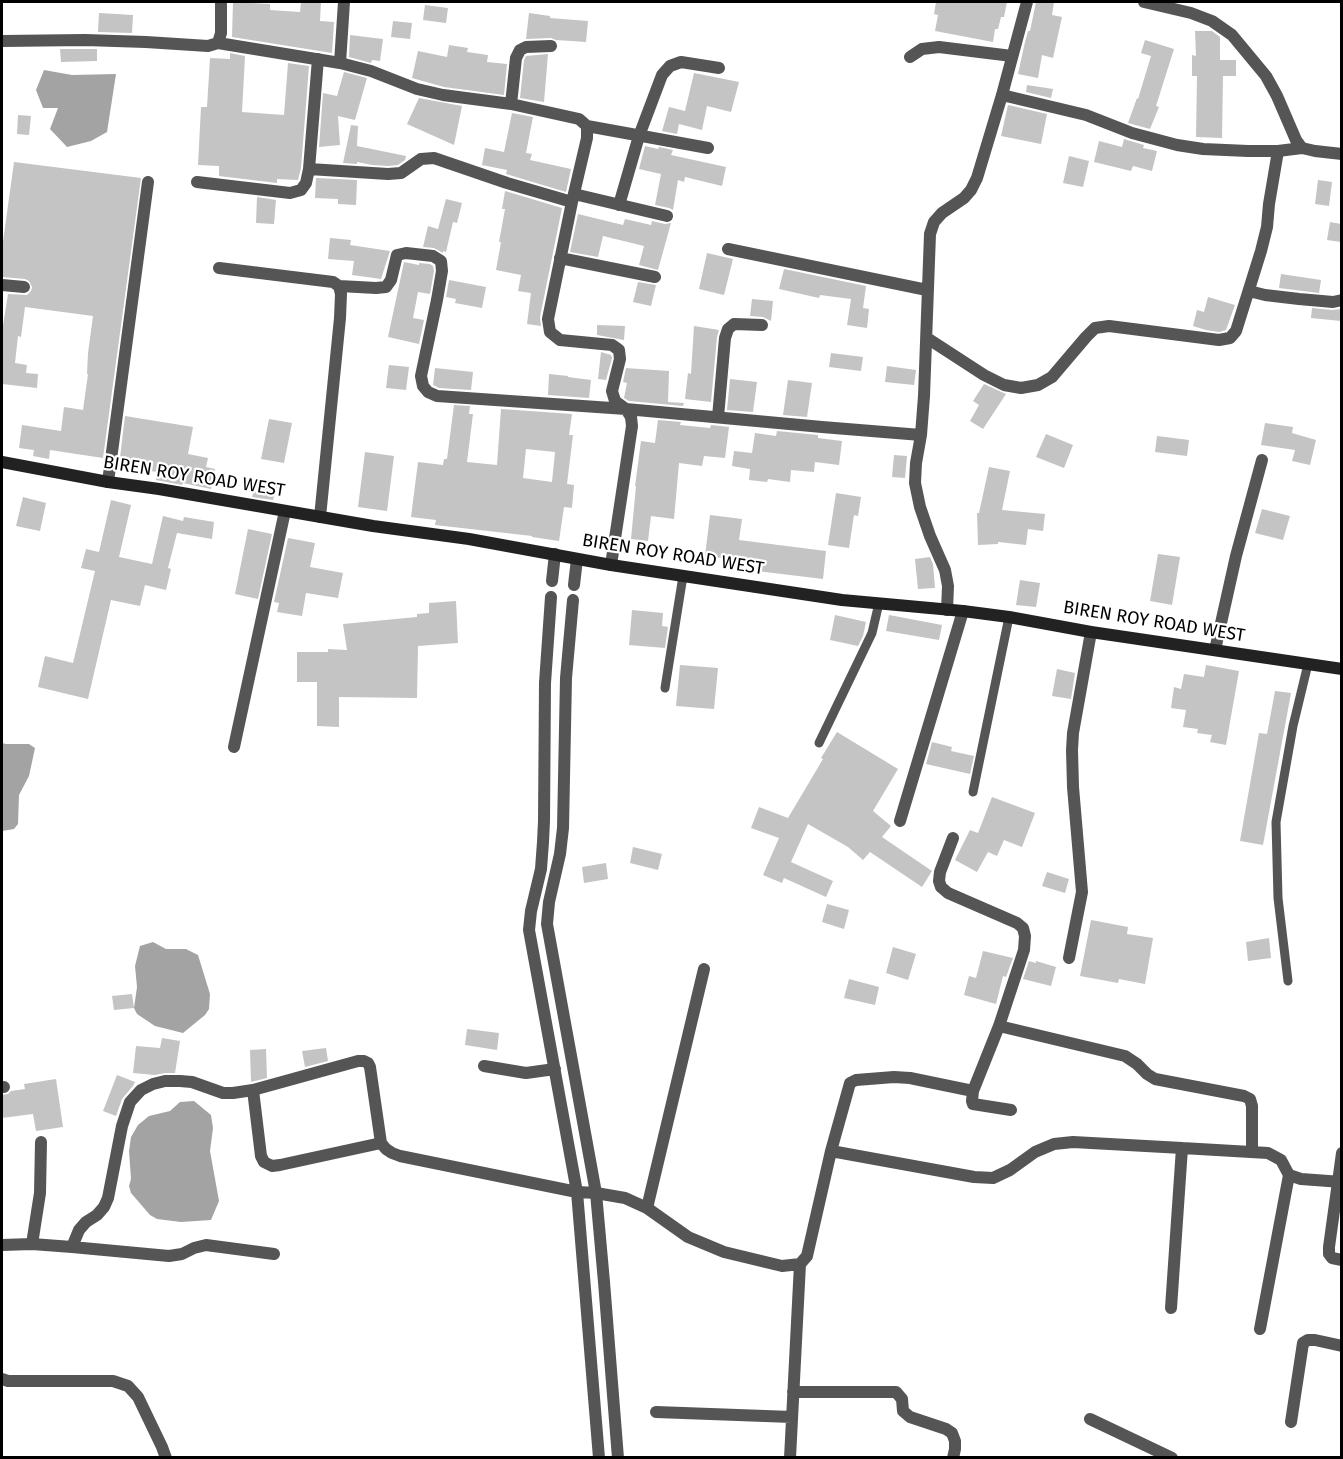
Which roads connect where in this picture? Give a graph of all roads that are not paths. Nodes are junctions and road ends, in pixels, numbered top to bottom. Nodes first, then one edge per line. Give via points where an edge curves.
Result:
1 (221, 2) edge
2 (344, 2) edge
3 (1027, 2) edge
4 (1144, 2) edge
5 (2, 41) edge
6 (218, 43) junction
7 (551, 46) dead end
8 (1011, 56) junction
9 (910, 57) dead end
10 (318, 59) junction
11 (340, 63) junction
12 (719, 68) dead end
13 (1002, 95) junction
14 (511, 104) junction
15 (587, 126) junction
16 (639, 136) junction
17 (708, 148) dead end
18 (1302, 148) junction
19 (1278, 152) junction
20 (1341, 154) edge
21 (309, 169) junction
22 (148, 182) dead end
23 (197, 182) dead end
24 (573, 198) junction
25 (619, 205) junction
26 (668, 216) dead end
27 (728, 249) dead end
28 (560, 258) junction
29 (219, 268) dead end
30 (656, 277) dead end
31 (2, 285) edge
32 (339, 286) junction
33 (24, 287) dead end
34 (927, 290) junction
35 (1250, 291) junction
36 (1341, 300) edge
37 (762, 325) dead end
38 (927, 338) junction
39 (626, 409) junction
40 (718, 417) junction
41 (921, 435) junction
42 (1262, 460) dead end
43 (2, 462) edge
44 (108, 482) junction
45 (285, 511) junction
46 (320, 517) junction
47 (555, 554) junction
48 (577, 559) junction
49 (611, 565) junction
50 (683, 576) junction
51 (552, 581) dead end
52 (574, 585) dead end
53 (551, 597) dead end
54 (573, 600) dead end
55 (879, 603) junction
56 (947, 610) junction
57 (963, 611) junction
58 (1009, 617) junction
59 (1091, 632) junction
60 (1215, 650) junction
61 (1308, 664) junction
62 (1341, 669) edge
63 (665, 688) dead end
64 (819, 743) dead end
65 (234, 747) dead end
66 (973, 792) dead end
67 (900, 821) dead end
68 (953, 838) dead end
69 (1069, 958) dead end
70 (704, 969) dead end
71 (1288, 981) dead end
72 (999, 1026) junction
73 (484, 1066) dead end
74 (555, 1069) junction
75 (253, 1090) junction
76 (973, 1091) junction
77 (1011, 1110) dead end
78 (41, 1142) dead end
79 (381, 1143) junction
80 (1182, 1148) junction
81 (831, 1151) junction
82 (1252, 1152) junction
83 (1341, 1153) edge
84 (1289, 1175) junction
85 (1340, 1182) edge
86 (578, 1192) junction
87 (596, 1193) junction
88 (647, 1208) junction
89 (32, 1244) junction
90 (2, 1245) edge
91 (72, 1247) junction
92 (274, 1254) dead end
93 (1341, 1260) edge
94 (800, 1264) junction
95 (1171, 1308) dead end
96 (1260, 1329) dead end
97 (1341, 1346) edge
98 (2, 1379) edge
99 (793, 1392) junction
100 (656, 1412) dead end
101 (792, 1417) junction
102 (1090, 1419) dead end
103 (1291, 1422) dead end
104 (614, 1457) edge
105 (166, 1458) edge
106 (598, 1458) edge
107 (790, 1458) edge
108 (953, 1458) edge
109 (1172, 1458) edge

1 - 6 street
2 - 11 street
3 - 8 street
4 - 18 street via 1191,13 1232,35 1266,76
5 - 6 street via 208,46
6 - 10 street
7 - 14 street via 526,46 520,50
8 - 9 street via 939,47 922,49
8 - 13 street
10 - 11 street
10 - 21 street
11 - 14 street via 417,89
12 - 16 street via 681,62 670,66 662,75
13 - 19 street via 1086,115 1177,145
13 - 34 street via 971,190 934,222
14 - 15 street via 579,120
15 - 16 street
15 - 24 street
16 - 17 street
16 - 25 street
18 - 19 street
18 - 20 street
19 - 35 street via 1267,226
21 - 23 street via 301,190 290,193
21 - 24 street via 401,173 421,159 434,158 507,183
22 - 44 street
24 - 25 street
24 - 28 street
25 - 26 street
27 - 34 street
28 - 30 street
28 - 39 street via 548,319 550,332 560,340 612,345 619,350 612,391 615,401
29 - 32 street via 333,282
31 - 33 street
32 - 39 street via 386,287 397,255 433,256 441,261 442,272 421,376 428,392 437,396
32 - 46 street via 340,318
34 - 38 street
35 - 36 street via 1265,296
35 - 38 street via 1230,338 1095,328 1052,377 1021,388 984,375
37 - 40 street via 734,324 728,329
38 - 41 street
39 - 40 street
39 - 49 street via 632,426
40 - 41 street
41 - 56 street via 915,483 930,536 945,570
42 - 60 street
43 - 44 main road, BIREN ROY ROAD WEST
44 - 45 main road, BIREN ROY ROAD WEST
45 - 46 main road, BIREN ROY ROAD WEST
45 - 65 street
46 - 47 main road, BIREN ROY ROAD WEST
47 - 48 main road, BIREN ROY ROAD WEST
47 - 51 street
48 - 49 main road, BIREN ROY ROAD WEST
48 - 52 street
49 - 50 main road, BIREN ROY ROAD WEST
50 - 55 main road, BIREN ROY ROAD WEST
50 - 63 lane
53 - 74 street via 543,842 529,930
54 - 87 street via 566,678 563,828 547,924
55 - 56 main road, BIREN ROY ROAD WEST
55 - 64 lane via 872,633
56 - 57 main road, BIREN ROY ROAD WEST
57 - 58 main road, BIREN ROY ROAD WEST
57 - 67 street
58 - 59 main road, BIREN ROY ROAD WEST
58 - 66 lane
59 - 60 main road, BIREN ROY ROAD WEST
59 - 69 street via 1073,733 1073,787 1082,892
60 - 61 main road, BIREN ROY ROAD WEST
61 - 62 main road, BIREN ROY ROAD WEST
61 - 71 lane via 1276,822 1278,898
68 - 72 street via 940,872 941,887 1017,923 1025,936
70 - 88 street
72 - 76 street
72 - 82 street via 1125,1056 1155,1079 1244,1096 1252,1106
73 - 74 street via 526,1073
74 - 86 street
75 - 79 street via 261,1156 272,1166
75 - 79 street via 364,1061 370,1067
75 - 91 street via 223,1093 180,1081 165,1081 141,1090 130,1102 122,1126 108,1198 97,1215 79,1230
76 - 77 street via 973,1104
76 - 81 street via 910,1078 856,1080 847,1090
78 - 89 street via 40,1193
79 - 86 street via 400,1156
80 - 81 street via 1054,1144 993,1178
80 - 82 street
80 - 95 street
81 - 94 street via 807,1256
82 - 84 street via 1268,1153 1281,1160
83 - 85 street
84 - 85 street
84 - 96 street
85 - 93 street via 1329,1254
86 - 87 street
86 - 106 street
87 - 88 street via 625,1198
87 - 104 street
88 - 94 street via 688,1237 724,1252 782,1266
89 - 90 street
89 - 91 street
91 - 92 street via 169,1256 206,1245
94 - 99 street
97 - 103 street via 1316,1340 1303,1343
98 - 105 street via 113,1381 128,1386 138,1397
99 - 101 street
99 - 108 street via 896,1392 902,1399 903,1411 910,1417 952,1433
100 - 101 street
101 - 107 street
102 - 109 street

